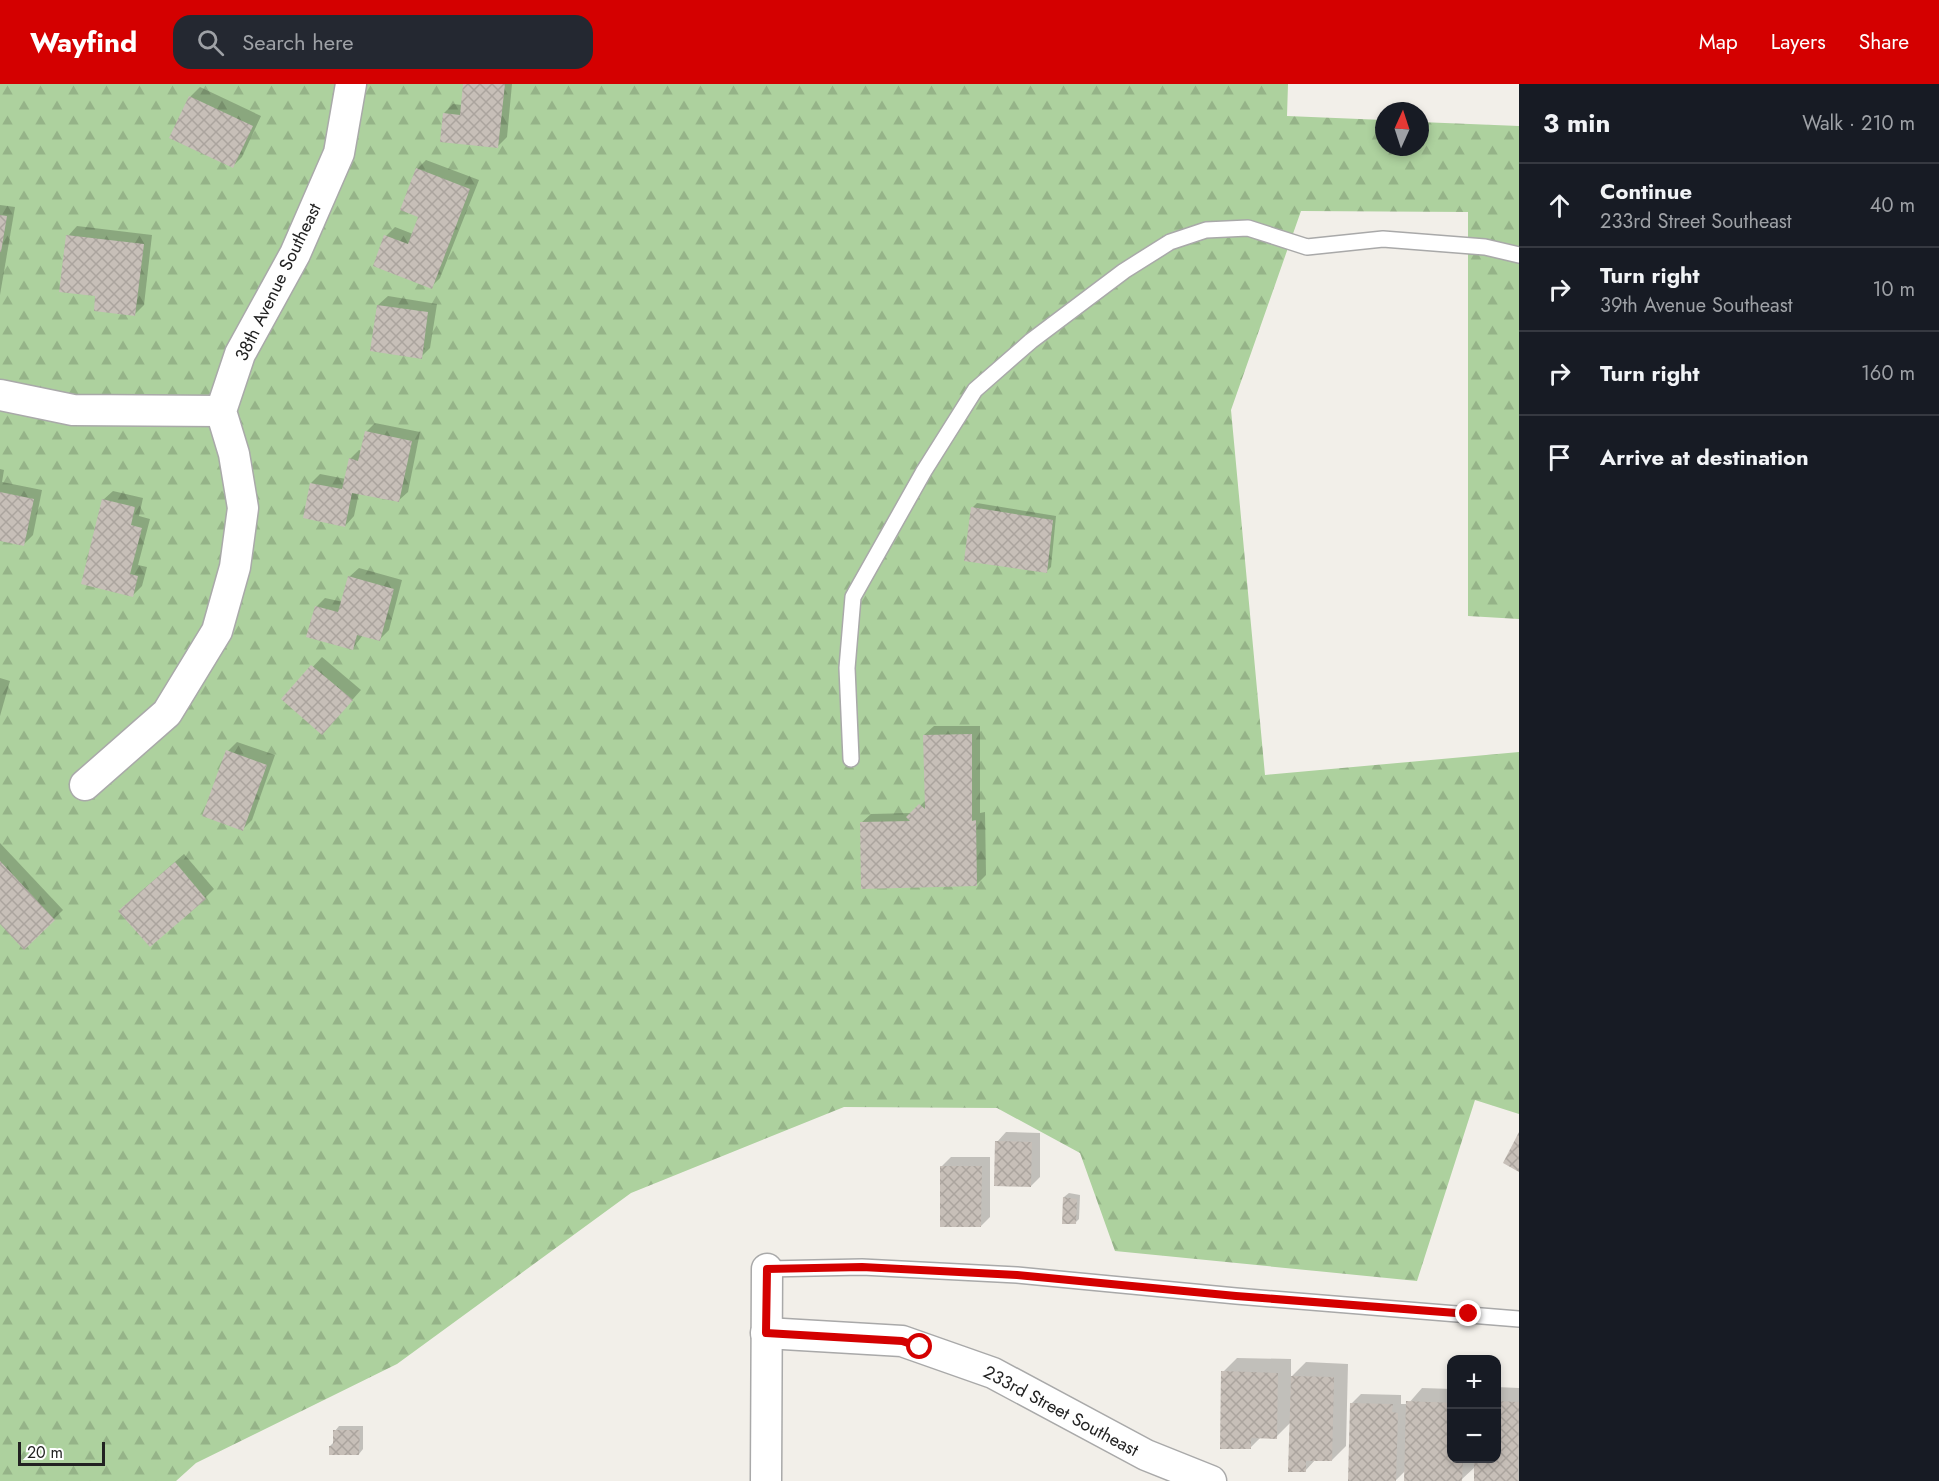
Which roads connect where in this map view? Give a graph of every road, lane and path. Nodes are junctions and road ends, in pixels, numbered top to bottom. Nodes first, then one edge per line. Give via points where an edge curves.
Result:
1 (351, 84) edge
2 (1519, 255) edge
3 (0, 395) edge
4 (221, 411) junction
5 (851, 759) dead end
6 (85, 785) dead end
7 (767, 1269) joint
8 (1519, 1318) edge
9 (766, 1333) junction
10 (766, 1481) edge
11 (1211, 1481) edge

1 - 4 street, 38th Avenue Southeast via 339,153 295,254 240,354
2 - 5 lane via 1485,247 1383,240 1307,247 1248,228 1206,230 1170,242 1124,271 975,390 853,597 847,668
3 - 4 street via 73,410
4 - 6 street via 234,454 243,508 236,567 217,631 167,713
7 - 8 lane via 862,1267 1017,1275
7 - 9 street
9 - 10 street
9 - 11 street, 233rd Street Southeast via 902,1341 993,1373 1146,1455

